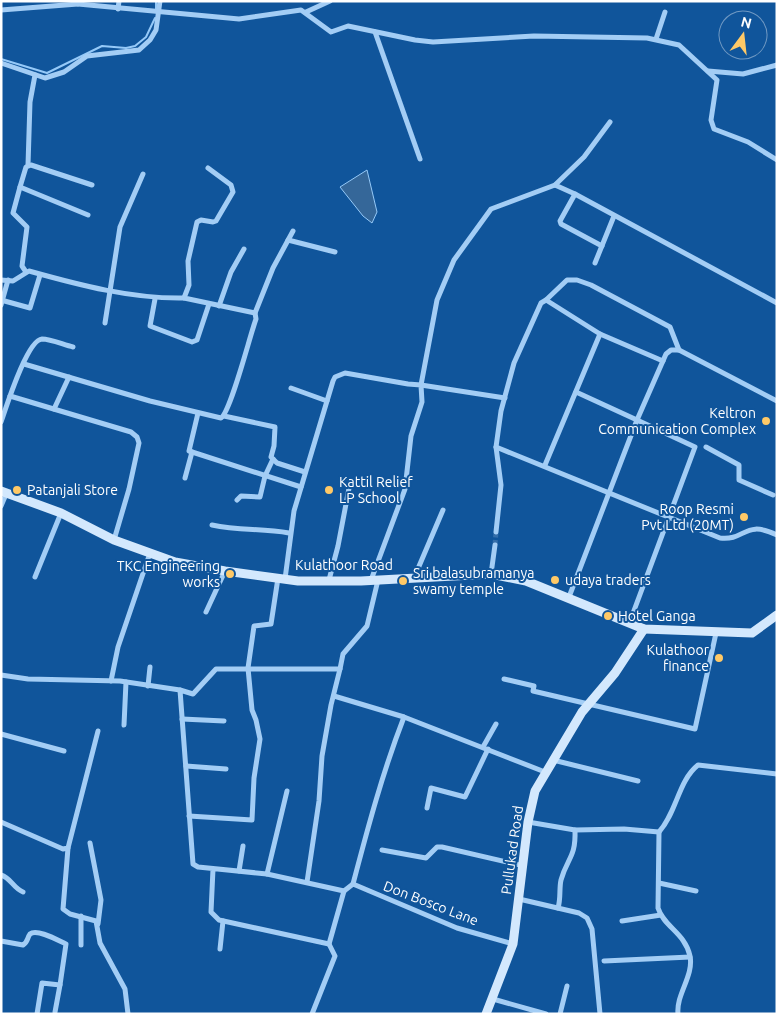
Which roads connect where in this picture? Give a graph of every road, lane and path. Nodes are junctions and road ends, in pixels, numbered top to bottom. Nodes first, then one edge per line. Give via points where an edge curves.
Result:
1 (119, 1) edge
2 (160, 1) edge
3 (330, 1) edge
4 (78, 3) edge
5 (118, 9) junction
6 (1, 10) edge
7 (306, 12) junction
8 (665, 12) dead end
9 (159, 13) junction
10 (374, 32) junction
11 (656, 39) junction
12 (1, 63) edge
13 (777, 65) edge
14 (708, 71) junction
15 (35, 75) junction
16 (610, 122) dead end
17 (420, 159) dead end
18 (777, 160) edge
19 (28, 165) junction
20 (208, 168) dead end
21 (143, 174) dead end
22 (92, 185) dead end
23 (555, 186) junction
24 (20, 187) junction
25 (575, 194) junction
26 (88, 215) dead end
27 (614, 216) junction
28 (293, 231) dead end
29 (288, 240) junction
30 (602, 246) junction
31 (244, 249) dead end
32 (335, 252) dead end
33 (595, 263) dead end
34 (26, 272) junction
35 (40, 275) junction
36 (1, 280) edge
37 (8, 280) junction
38 (111, 290) junction
39 (184, 298) junction
40 (155, 299) junction
41 (546, 300) junction
42 (2, 301) edge
43 (777, 303) edge
44 (209, 304) junction
45 (219, 306) junction
46 (255, 313) junction
47 (105, 324) dead end
48 (600, 334) junction
49 (72, 347) dead end
50 (679, 350) junction
51 (663, 361) junction
52 (24, 364) junction
53 (69, 377) junction
54 (421, 385) junction
55 (291, 388) dead end
56 (576, 392) junction
57 (10, 396) junction
58 (505, 398) junction
59 (327, 401) junction
60 (777, 402) edge
61 (54, 409) junction
62 (198, 413) junction
63 (224, 416) junction
64 (637, 420) junction
65 (1, 422) edge
66 (496, 446) junction
67 (706, 447) dead end
68 (192, 452) junction
69 (273, 459) junction
70 (545, 465) junction
71 (306, 472) junction
72 (265, 476) junction
73 (185, 478) dead end
74 (350, 483) dead end
75 (302, 487) junction
76 (4, 491) edge
77 (607, 493) junction
78 (773, 495) dead end
79 (237, 500) dead end
80 (1, 506) edge
81 (442, 510) dead end
82 (61, 513) junction
83 (668, 517) junction
84 (212, 525) dead end
85 (496, 532) tunnel mouth
86 (289, 533) junction
87 (777, 535) edge
88 (114, 540) junction
89 (495, 545) tunnel mouth
90 (150, 554) junction
91 (225, 571) junction
92 (491, 574) junction
93 (35, 577) dead end
94 (281, 578) junction
95 (414, 578) junction
96 (329, 580) junction
97 (375, 580) junction
98 (568, 597) junction
99 (206, 612) dead end
100 (774, 616) edge
101 (629, 624) junction
102 (777, 626) edge
103 (644, 629) junction
104 (716, 633) junction
105 (150, 667) dead end
106 (248, 668) junction
107 (340, 669) junction
108 (1, 675) edge
109 (504, 679) dead end
110 (110, 680) junction
111 (126, 682) junction
112 (148, 686) junction
113 (180, 690) junction
114 (334, 696) junction
115 (588, 705) junction
116 (404, 716) junction
117 (182, 719) junction
118 (224, 720) dead end
119 (496, 724) dead end
120 (124, 726) dead end
121 (98, 730) dead end
122 (1, 734) edge
123 (486, 748) junction
124 (64, 751) dead end
125 (552, 760) junction
126 (186, 766) junction
127 (226, 769) dead end
128 (545, 772) junction
129 (777, 774) edge
130 (638, 782) dead end
131 (286, 791) dead end
132 (427, 808) dead end
133 (189, 816) junction
134 (1, 822) edge
135 (528, 822) junction
136 (575, 830) junction
137 (659, 832) junction
138 (90, 843) dead end
139 (243, 846) dead end
140 (68, 848) junction
141 (382, 850) dead end
142 (524, 866) junction
143 (213, 869) junction
144 (239, 872) junction
145 (267, 874) junction
146 (1, 875) edge
147 (307, 882) junction
148 (659, 883) junction
149 (353, 884) junction
150 (344, 891) junction
151 (23, 892) dead end
152 (696, 892) dead end
153 (519, 899) junction
154 (558, 908) junction
155 (661, 915) junction
156 (81, 916) junction
157 (223, 921) junction
158 (622, 921) dead end
159 (98, 924) junction
160 (1, 941) edge
161 (329, 944) junction
162 (513, 944) junction
163 (82, 945) dead end
164 (220, 949) dead end
165 (690, 957) junction
166 (604, 961) dead end
167 (60, 985) junction
168 (567, 986) dead end
169 (493, 1000) junction
170 (55, 1012) dead end
171 (37, 1014) edge
172 (128, 1014) edge
173 (312, 1014) edge
174 (486, 1014) edge
175 (546, 1014) edge
176 (560, 1014) edge
177 (600, 1014) edge
178 (678, 1014) edge

1 - 5 street
2 - 9 street
3 - 7 street
4 - 5 street
4 - 6 street
5 - 9 street
7 - 9 street via 287,11 239,19
7 - 10 street via 331,32 348,26
8 - 11 street
9 - 15 street via 158,24 150,40 139,50 99,53 87,56 52,76
10 - 11 street via 433,42 534,36
10 - 17 street
11 - 14 street via 679,45
12 - 15 street
13 - 14 street via 743,74
14 - 18 street via 717,80 711,120 714,129 748,142
15 - 19 street via 30,102
16 - 23 street via 584,157
19 - 22 street
19 - 24 street
20 - 39 street via 231,185 233,192 216,220 197,222 188,261 189,285
21 - 38 street via 120,227
23 - 25 street
23 - 54 street via 491,209 454,260 437,300
24 - 26 street
24 - 34 street via 13,212 27,227 22,266
25 - 27 street
25 - 30 street via 560,224
27 - 30 street
27 - 43 street
28 - 29 street
29 - 32 street
29 - 46 street
30 - 33 street
31 - 45 street via 231,272
34 - 35 street
34 - 37 street via 17,279
35 - 38 street
35 - 42 street via 30,308
36 - 37 street
37 - 42 street
38 - 40 street
38 - 47 street
39 - 40 street
39 - 44 street
40 - 44 street via 149,324 151,328 192,342 197,340
41 - 48 street
41 - 50 street via 567,280 577,280 670,327
41 - 58 street via 541,303 514,363
44 - 45 street
45 - 46 street
46 - 63 street via 256,319
48 - 51 street
48 - 56 street
49 - 52 street via 38,340
50 - 51 street via 671,350
50 - 60 street
51 - 64 street
52 - 53 street
52 - 57 street
53 - 61 street
53 - 62 street
54 - 58 street
54 - 59 street via 345,373 333,381
54 - 97 street via 422,402 411,436 405,489
55 - 59 street
56 - 64 street
56 - 70 street
57 - 61 street
57 - 65 street
58 - 66 street
59 - 71 street
61 - 88 street via 131,432 137,437 139,444 129,489
62 - 63 street
62 - 68 street via 189,451
63 - 69 street via 275,427
64 - 77 street
64 - 83 street via 695,447
66 - 70 street
66 - 85 street via 501,485
67 - 78 street via 738,465 739,480
68 - 72 street
68 - 73 street
69 - 71 street
69 - 72 street
70 - 77 street
71 - 75 street
72 - 75 street
72 - 79 street via 260,497 241,496
74 - 96 street
75 - 86 street
76 - 80 street
76 - 82 main road, Kulathoor Road
77 - 83 street
77 - 98 street
81 - 95 street
82 - 88 main road, Kulathoor Road
82 - 93 street
83 - 87 street via 720,538 756,528
83 - 101 street
84 - 86 street
86 - 94 street
88 - 90 main road, Kulathoor Road
89 - 92 street
90 - 91 main road, Kulathoor Road
90 - 110 street
91 - 94 main road, Kulathoor Road
91 - 99 street
92 - 95 main road, Kulathoor Road
92 - 98 main road, Kulathoor Road via 526,581
94 - 96 main road, Kulathoor Road
94 - 106 street via 271,624 254,626
95 - 97 main road, Kulathoor Road
96 - 97 main road, Kulathoor Road
97 - 107 street via 367,626 343,654
98 - 101 main road, Kulathoor Road
100 - 102 street
100 - 104 main road, Kulathoor Road via 752,633
101 - 103 main road, Kulathoor Road
103 - 104 main road, Kulathoor Road
103 - 115 main road, Pullukad Road via 615,673
104 - 115 street via 695,729
105 - 112 street
106 - 107 street
106 - 113 street via 216,669 193,694
106 - 133 street via 252,710 260,739 252,820
107 - 114 street
108 - 110 street via 28,679
109 - 115 street via 534,686 533,691
110 - 111 street
111 - 112 street
111 - 120 street
112 - 113 street
113 - 117 street
114 - 116 street
114 - 147 street via 322,756
115 - 125 main road, Pullukad Road
116 - 123 street
116 - 149 street via 384,770
117 - 118 street
117 - 126 street
119 - 123 street
121 - 140 street
122 - 124 street
123 - 128 street
123 - 132 street via 465,797 431,788
125 - 128 main road, Pullukad Road
125 - 130 street
126 - 127 street
126 - 133 street
128 - 135 main road, Pullukad Road
129 - 137 street via 698,765 689,772
131 - 145 street
133 - 143 street via 192,864
134 - 140 street via 63,850
135 - 136 street
135 - 142 main road, Pullukad Road
136 - 137 street
136 - 154 street via 576,846 561,880 562,895
137 - 148 street
138 - 159 street via 100,900
139 - 144 street
140 - 156 street via 63,909
141 - 142 street via 426,858 437,847 442,847
142 - 153 main road, Pullukad Road
143 - 144 street
143 - 157 street via 212,912
144 - 145 street
145 - 147 street
146 - 151 street via 15,889
147 - 150 street
148 - 152 street
148 - 155 street via 658,908
149 - 150 street
149 - 162 street, Don Bosco Lane via 457,928
150 - 161 street
153 - 154 street
153 - 162 main road, Pullukad Road
154 - 177 street via 584,915 591,926
155 - 158 street
155 - 165 street via 685,940
156 - 159 street
156 - 163 street
157 - 161 street
157 - 164 street
159 - 172 street via 100,943 125,990
160 - 167 street via 23,945 34,932 66,944
161 - 173 street via 335,956
162 - 169 main road, Pullukad Road
165 - 166 street
165 - 178 street via 691,966
167 - 170 street
167 - 171 street via 42,983
168 - 176 street
169 - 174 main road, Pullukad Road
169 - 175 street

